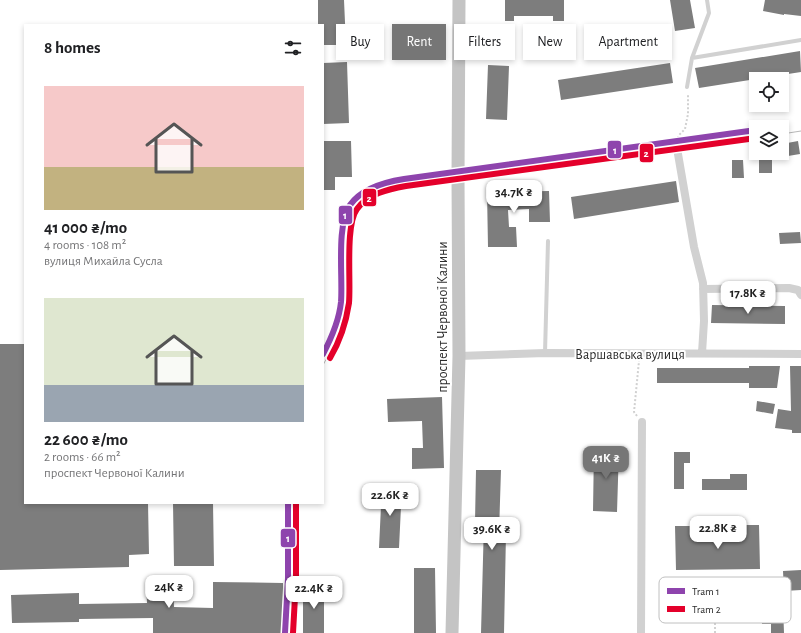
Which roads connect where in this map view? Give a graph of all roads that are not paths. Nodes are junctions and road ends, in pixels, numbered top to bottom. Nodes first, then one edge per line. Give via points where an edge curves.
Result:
1 (460, 0) edge
2 (707, 0) edge
3 (801, 40) edge
4 (692, 58) junction
5 (687, 87) road end
6 (678, 154) road end
7 (548, 241) dead end
8 (703, 289) junction
9 (801, 295) edge
10 (545, 353) junction
11 (702, 353) junction
12 (801, 354) edge
13 (459, 356) junction
14 (642, 422) road end
15 (452, 633) edge
16 (641, 633) edge

1 - 13 main road, проспект Червоної Калини
2 - 4 lane via 709,13
3 - 4 lane
4 - 5 lane
6 - 8 street
7 - 10 lane
8 - 9 street via 789,288 798,290
8 - 11 street
10 - 11 street, Варшавська вулиця
10 - 13 street, Варшавська вулиця
11 - 12 street, Варшавська вулиця
13 - 15 main road, проспект Червоної Калини
14 - 16 street

